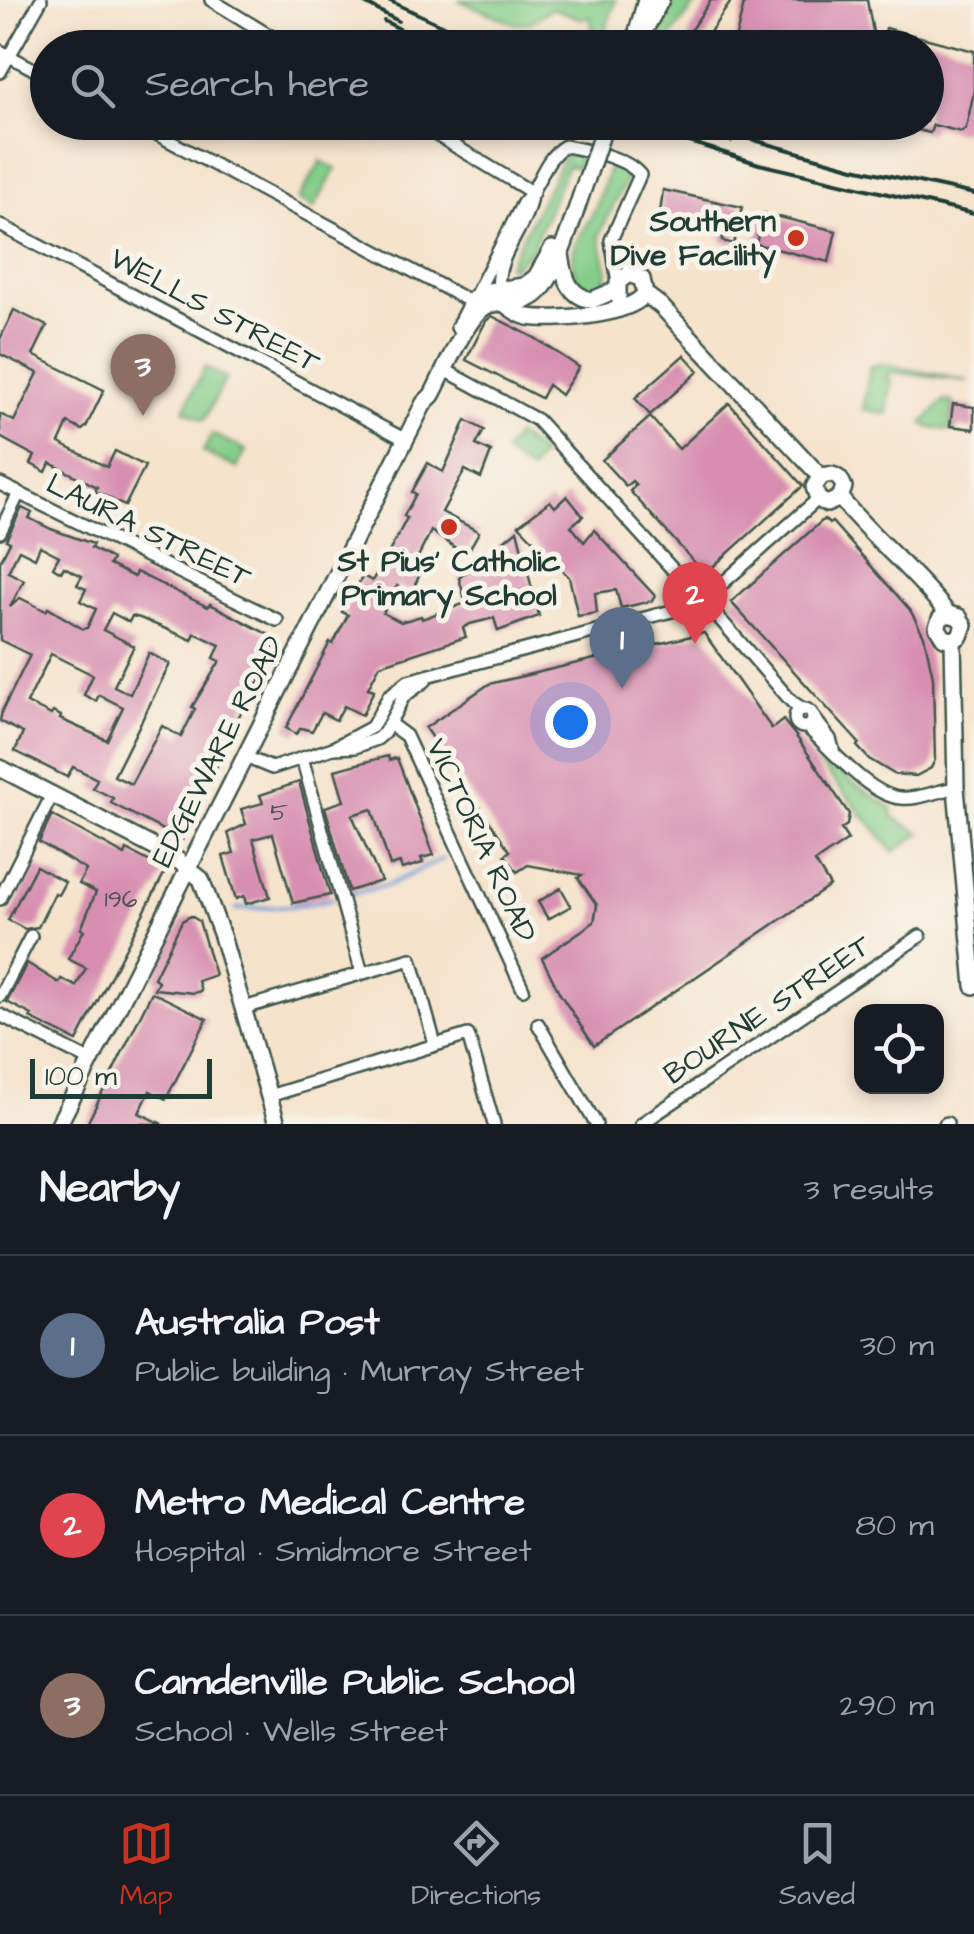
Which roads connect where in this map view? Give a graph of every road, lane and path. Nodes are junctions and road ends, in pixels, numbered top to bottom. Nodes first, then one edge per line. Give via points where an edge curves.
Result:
1 (41, 0) edge
2 (212, 0) edge
3 (646, 0) edge
4 (661, 0) edge
5 (261, 30) edge
6 (638, 30) edge
7 (644, 30) edge
8 (5, 53) edge
9 (30, 67) edge
10 (0, 72) edge
11 (168, 140) edge
12 (444, 140) edge
13 (600, 140) edge
14 (532, 194) junction
15 (0, 225) edge
16 (566, 232) junction
17 (612, 247) junction
18 (561, 254) junction
19 (639, 276) junction
20 (538, 284) junction
21 (617, 286) junction
22 (645, 294) junction
23 (503, 298) junction
24 (472, 300) junction
25 (630, 304) junction
26 (592, 314) junction
27 (445, 370) junction
28 (424, 403) junction
29 (406, 440) junction
30 (821, 476) junction
31 (0, 484) edge
32 (19, 494) junction
33 (840, 498) junction
34 (818, 499) junction
35 (0, 532) edge
36 (714, 591) junction
37 (694, 599) junction
38 (712, 610) junction
39 (948, 614) junction
40 (276, 620) dead end
41 (969, 624) edge
42 (952, 640) junction
43 (384, 720) junction
44 (245, 757) junction
45 (302, 758) junction
46 (0, 768) edge
47 (956, 788) junction
48 (52, 795) junction
49 (188, 868) junction
50 (0, 898) edge
51 (30, 936) dead end
52 (920, 936) dead end
53 (362, 973) junction
54 (974, 986) edge
55 (523, 988) dead end
56 (0, 996) edge
57 (244, 1008) junction
58 (0, 1014) edge
59 (538, 1024) dead end
60 (436, 1044) junction
61 (91, 1061) junction
62 (269, 1096) junction
63 (275, 1123) edge
64 (59, 1124) edge
65 (494, 1124) edge
66 (596, 1124) edge
67 (642, 1124) edge

1 - 8 street
2 - 5 street
3 - 6 street
4 - 7 street
8 - 9 street
8 - 10 street
11 - 24 street
12 - 14 street
13 - 16 street, bridge
14 - 17 street via 562,148 638,171
14 - 23 street via 497,272
14 - 24 street
15 - 29 street, WELLS STREET
16 - 18 street
16 - 20 street
17 - 19 street
17 - 21 street
18 - 20 street
18 - 21 street via 567,282 580,296 592,300
19 - 21 street via 630,274
19 - 22 street
20 - 23 street via 523,302
20 - 26 street via 552,304
21 - 25 street via 620,300
22 - 25 street
22 - 30 street
23 - 24 street
23 - 26 street via 528,317
23 - 27 street via 472,320
24 - 28 street
25 - 26 street
27 - 28 street
27 - 37 street via 537,420
28 - 29 street, EDGEWARE ROAD
29 - 44 street, EDGEWARE ROAD
30 - 33 street via 840,479
30 - 34 street via 814,487
31 - 32 street, LAURA STREET
32 - 35 street
32 - 40 street, LAURA STREET
33 - 34 street via 827,504
33 - 39 street
34 - 36 street
36 - 37 street via 704,586
36 - 38 street
37 - 38 street via 700,610
37 - 43 street via 408,681 398,687
38 - 47 street via 859,776 886,794 909,798
39 - 41 street
39 - 42 street via 938,632
41 - 42 street
42 - 47 street
43 - 45 street
43 - 55 street, VICTORIA ROAD via 406,736
44 - 45 street via 268,768
44 - 49 street, EDGEWARE ROAD
45 - 53 street
46 - 48 street
47 - 54 street
48 - 49 street
48 - 50 street
49 - 57 street via 207,889
49 - 61 street, EDGEWARE ROAD
51 - 56 street
52 - 67 street, BOURNE STREET
53 - 57 street
53 - 60 street via 411,959
57 - 62 street
58 - 61 street
59 - 66 street
60 - 62 street
60 - 65 street via 468,1035
61 - 64 street, EDGEWARE ROAD
62 - 63 street

